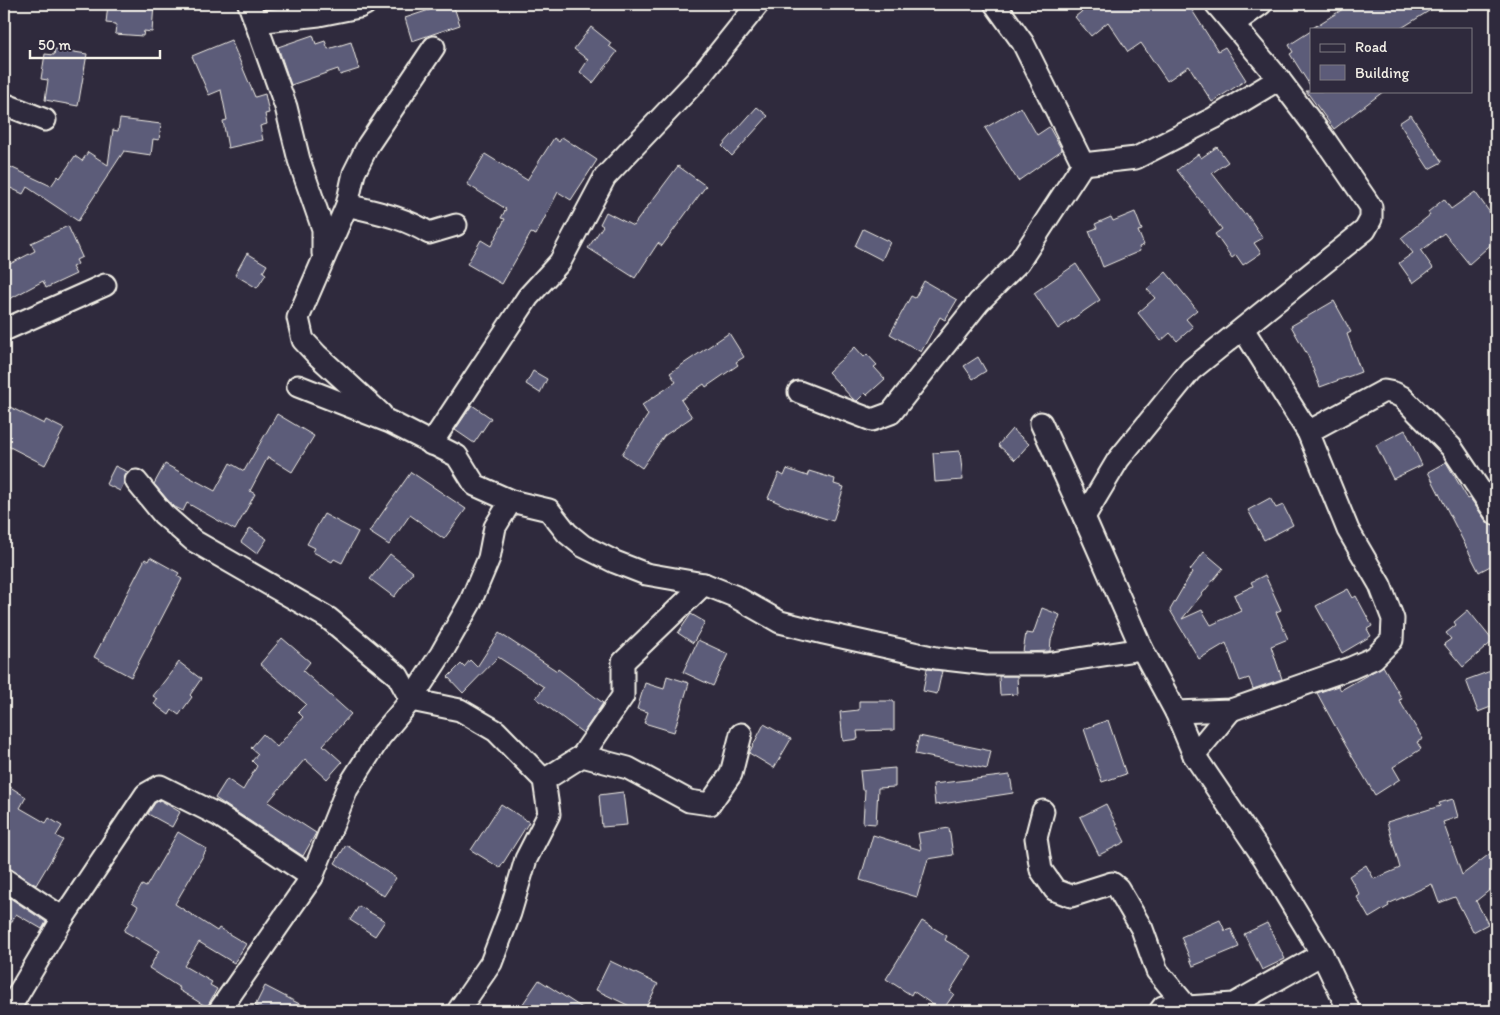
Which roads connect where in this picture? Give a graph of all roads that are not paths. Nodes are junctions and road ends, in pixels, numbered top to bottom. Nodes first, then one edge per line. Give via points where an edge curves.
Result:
1 (365, 4) edge
2 (758, 4) edge
3 (995, 4) edge
4 (1216, 4) edge
5 (1261, 4) edge
6 (252, 13) edge
7 (1233, 24) junction
8 (434, 47) dead end
9 (1279, 79) junction
10 (4, 104) edge
11 (45, 120) dead end
12 (1083, 164) junction
13 (347, 205) junction
14 (456, 225) dead end
15 (324, 259) junction
16 (104, 285) dead end
17 (1243, 329) junction
18 (4, 330) edge
19 (298, 386) dead end
20 (799, 392) dead end
21 (390, 422) junction
22 (1041, 423) dead end
23 (1308, 432) junction
24 (431, 444) junction
25 (136, 481) dead end
26 (511, 501) junction
27 (1496, 514) edge
28 (1084, 517) junction
29 (704, 584) junction
30 (1142, 649) junction
31 (411, 700) junction
32 (1231, 710) junction
33 (1176, 712) junction
34 (741, 734) dead end
35 (1194, 755) junction
36 (582, 756) junction
37 (544, 780) junction
38 (1043, 811) dead end
39 (312, 877) junction
40 (4, 879) edge
41 (63, 918) junction
42 (1322, 954) junction
43 (1187, 1007) junction
44 (8, 1011) edge
45 (219, 1011) edge
46 (458, 1011) edge
47 (1160, 1011) edge
48 (1349, 1011) edge

1 - 6 street via 319,15
2 - 24 street via 698,79 605,177 560,262 528,297
3 - 12 street via 1023,43
4 - 7 street
5 - 7 street
6 - 15 street via 286,107 299,160 323,229
7 - 9 street
8 - 13 street via 368,145 354,173
9 - 12 street via 1214,118 1136,158
9 - 17 street via 1371,207 1371,219 1365,230
10 - 11 street
12 - 20 street via 1019,262 979,302 891,413 872,420
13 - 14 street via 390,215 428,233
13 - 15 street
15 - 21 street via 298,318 303,340
16 - 18 street
17 - 23 street
17 - 28 street via 1191,370 1118,460
19 - 21 street
21 - 24 street
22 - 28 street
23 - 27 street via 1384,391 1394,392 1451,448
23 - 32 street via 1348,530 1380,585 1392,620 1392,640 1374,658
24 - 26 street via 457,456 474,485
25 - 31 street via 163,514 194,541 328,618 398,676
26 - 29 street via 549,510 566,533 583,546 615,562 646,574
26 - 31 street via 495,528 489,558 470,603
28 - 30 street
29 - 30 street via 734,596 780,622 936,658 988,664 1046,664
29 - 36 street via 623,662 623,696
30 - 33 street
31 - 37 street via 460,710 496,731
31 - 39 street via 380,737 347,789
32 - 33 street
32 - 35 street
33 - 35 street
34 - 36 street via 731,774 710,804 689,802 628,768
35 - 42 street via 1264,858
36 - 37 street
37 - 46 street via 549,814 526,860 491,963
38 - 43 street via 1036,838 1041,870 1055,890 1071,896 1112,884 1118,888 1142,928 1157,971
39 - 41 street via 218,815 160,786 146,794
39 - 45 street
40 - 41 street
41 - 44 street
42 - 43 street via 1234,1004
42 - 48 street
43 - 47 street via 1163,1007

